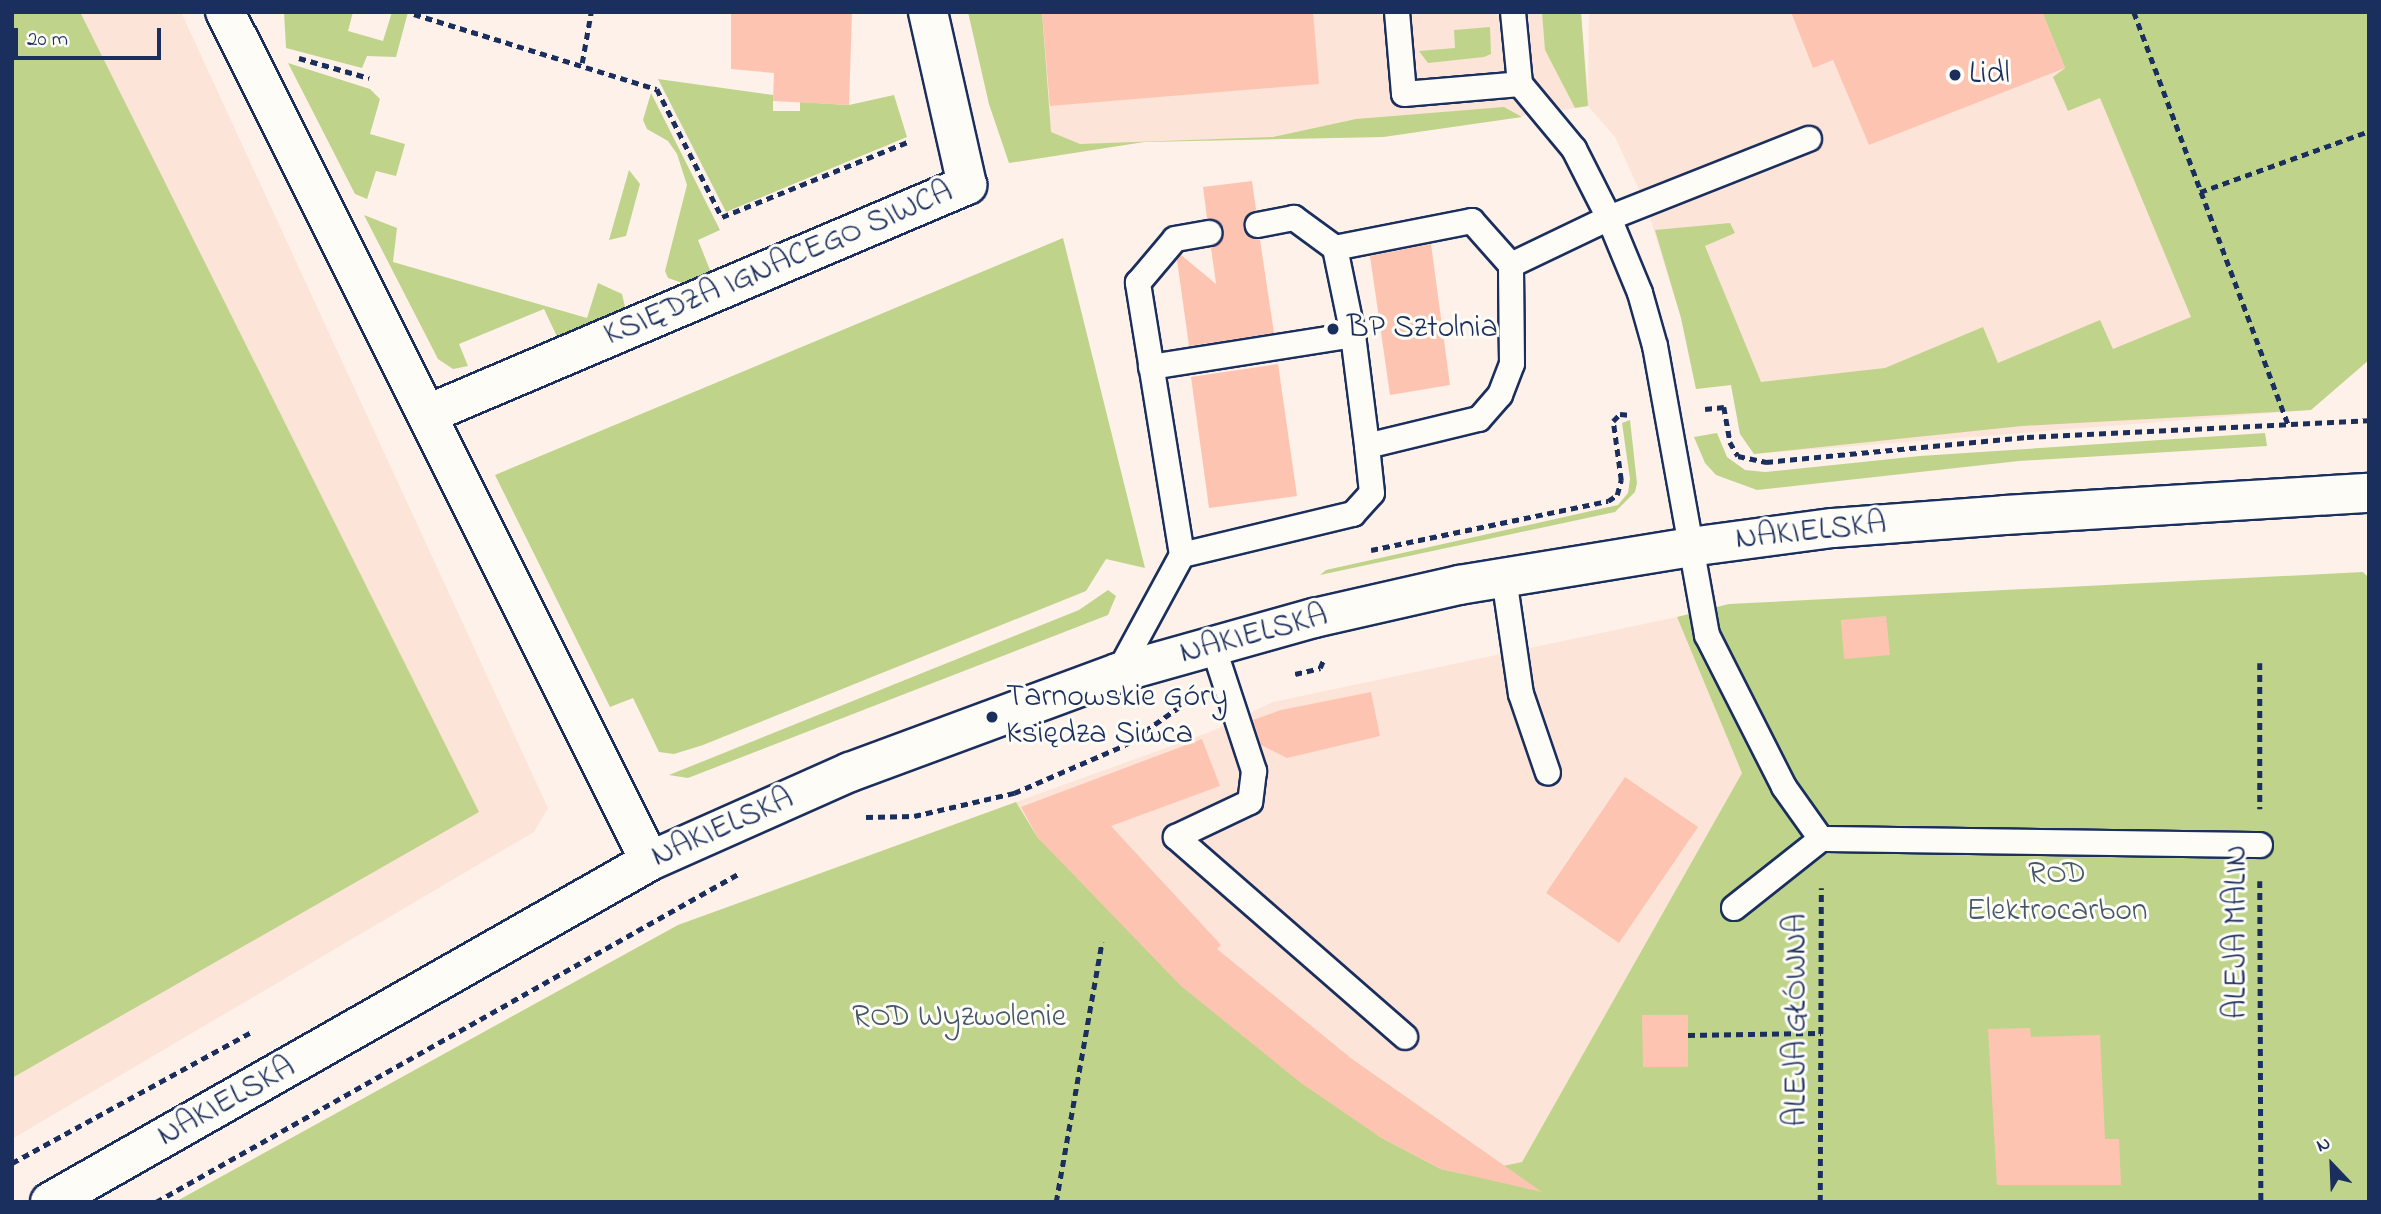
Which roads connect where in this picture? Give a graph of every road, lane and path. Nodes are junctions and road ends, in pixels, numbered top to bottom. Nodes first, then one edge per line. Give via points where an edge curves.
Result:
1 (225, 12) edge
2 (591, 12) edge
3 (928, 12) edge
4 (1397, 12) edge
5 (1513, 12) edge
6 (2134, 12) edge
7 (414, 14) dead end
8 (295, 57) dead end
9 (582, 63) junction
10 (369, 78) dead end
11 (1520, 83) junction
12 (2369, 131) edge
13 (914, 139) dead end
14 (1809, 139) dead end
15 (2200, 192) junction
16 (1609, 218) junction
17 (1258, 225) dead end
18 (1209, 233) dead end
19 (1335, 248) junction
20 (1511, 265) junction
21 (1353, 335) junction
22 (1152, 368) junction
23 (1702, 409) dead end
24 (428, 414) junction
25 (1646, 416) dead end
26 (2369, 420) edge
27 (2288, 424) junction
28 (1367, 446) junction
29 (2369, 493) edge
30 (1690, 547) junction
31 (1367, 551) dead end
32 (1182, 555) junction
33 (1504, 578) junction
34 (1213, 646) junction
35 (2260, 663) dead end
36 (1118, 673) junction
37 (1164, 716) dead end
38 (1548, 773) dead end
39 (862, 817) dead end
40 (1821, 839) junction
41 (2260, 845) junction
42 (650, 861) junction
43 (744, 870) dead end
44 (1734, 908) dead end
45 (1102, 942) dead end
46 (1821, 1032) junction
47 (1688, 1035) dead end
48 (1405, 1037) dead end
49 (226, 1046) dead end
50 (12, 1163) edge
51 (50, 1202) edge
52 (156, 1202) edge
53 (1056, 1202) edge
54 (1821, 1202) edge
55 (2261, 1202) edge

1 - 24 street
2 - 9 path
3 - 24 street, KSIĘDZA IGNACEGO SIWCA via 967,185
4 - 11 lane via 1404,94
5 - 11 lane
6 - 15 path
7 - 9 path
8 - 10 path
9 - 13 path via 657,89 722,217
11 - 16 lane via 1574,149
12 - 15 path
14 - 16 lane
15 - 27 path
16 - 20 lane
16 - 30 lane via 1656,346
17 - 19 lane via 1294,218
18 - 22 lane via 1175,239 1138,283
19 - 20 lane via 1472,221
19 - 21 lane
20 - 28 lane via 1512,364 1500,395 1479,419
21 - 22 lane
21 - 28 lane
22 - 32 lane
23 - 27 path via 1724,407 1730,442 1738,456 1766,462 2027,437
24 - 42 street
25 - 31 path via 1620,414 1613,421 1621,480 1617,495 1608,501
26 - 27 path
28 - 32 lane via 1372,493 1353,514
29 - 30 street, NAKIELSKA via 1833,528
30 - 33 street, NAKIELSKA
30 - 40 lane via 1707,635 1784,787
32 - 36 lane
33 - 34 street, NAKIELSKA via 1314,618
33 - 38 lane via 1521,694
34 - 36 street, NAKIELSKA
34 - 48 lane via 1254,771 1250,802 1176,836
35 - 41 path, ALEJA MALIN
36 - 42 street, NAKIELSKA via 850,772
37 - 39 path via 1125,745 1014,793 914,816
40 - 41 lane
40 - 44 lane
40 - 46 path, ALEJA GŁÓWNA
41 - 55 path, ALEJA MALIN
42 - 51 street, NAKIELSKA
43 - 52 path via 691,904
45 - 53 path
46 - 47 path
46 - 54 path, ALEJA GŁÓWNA
49 - 50 path

